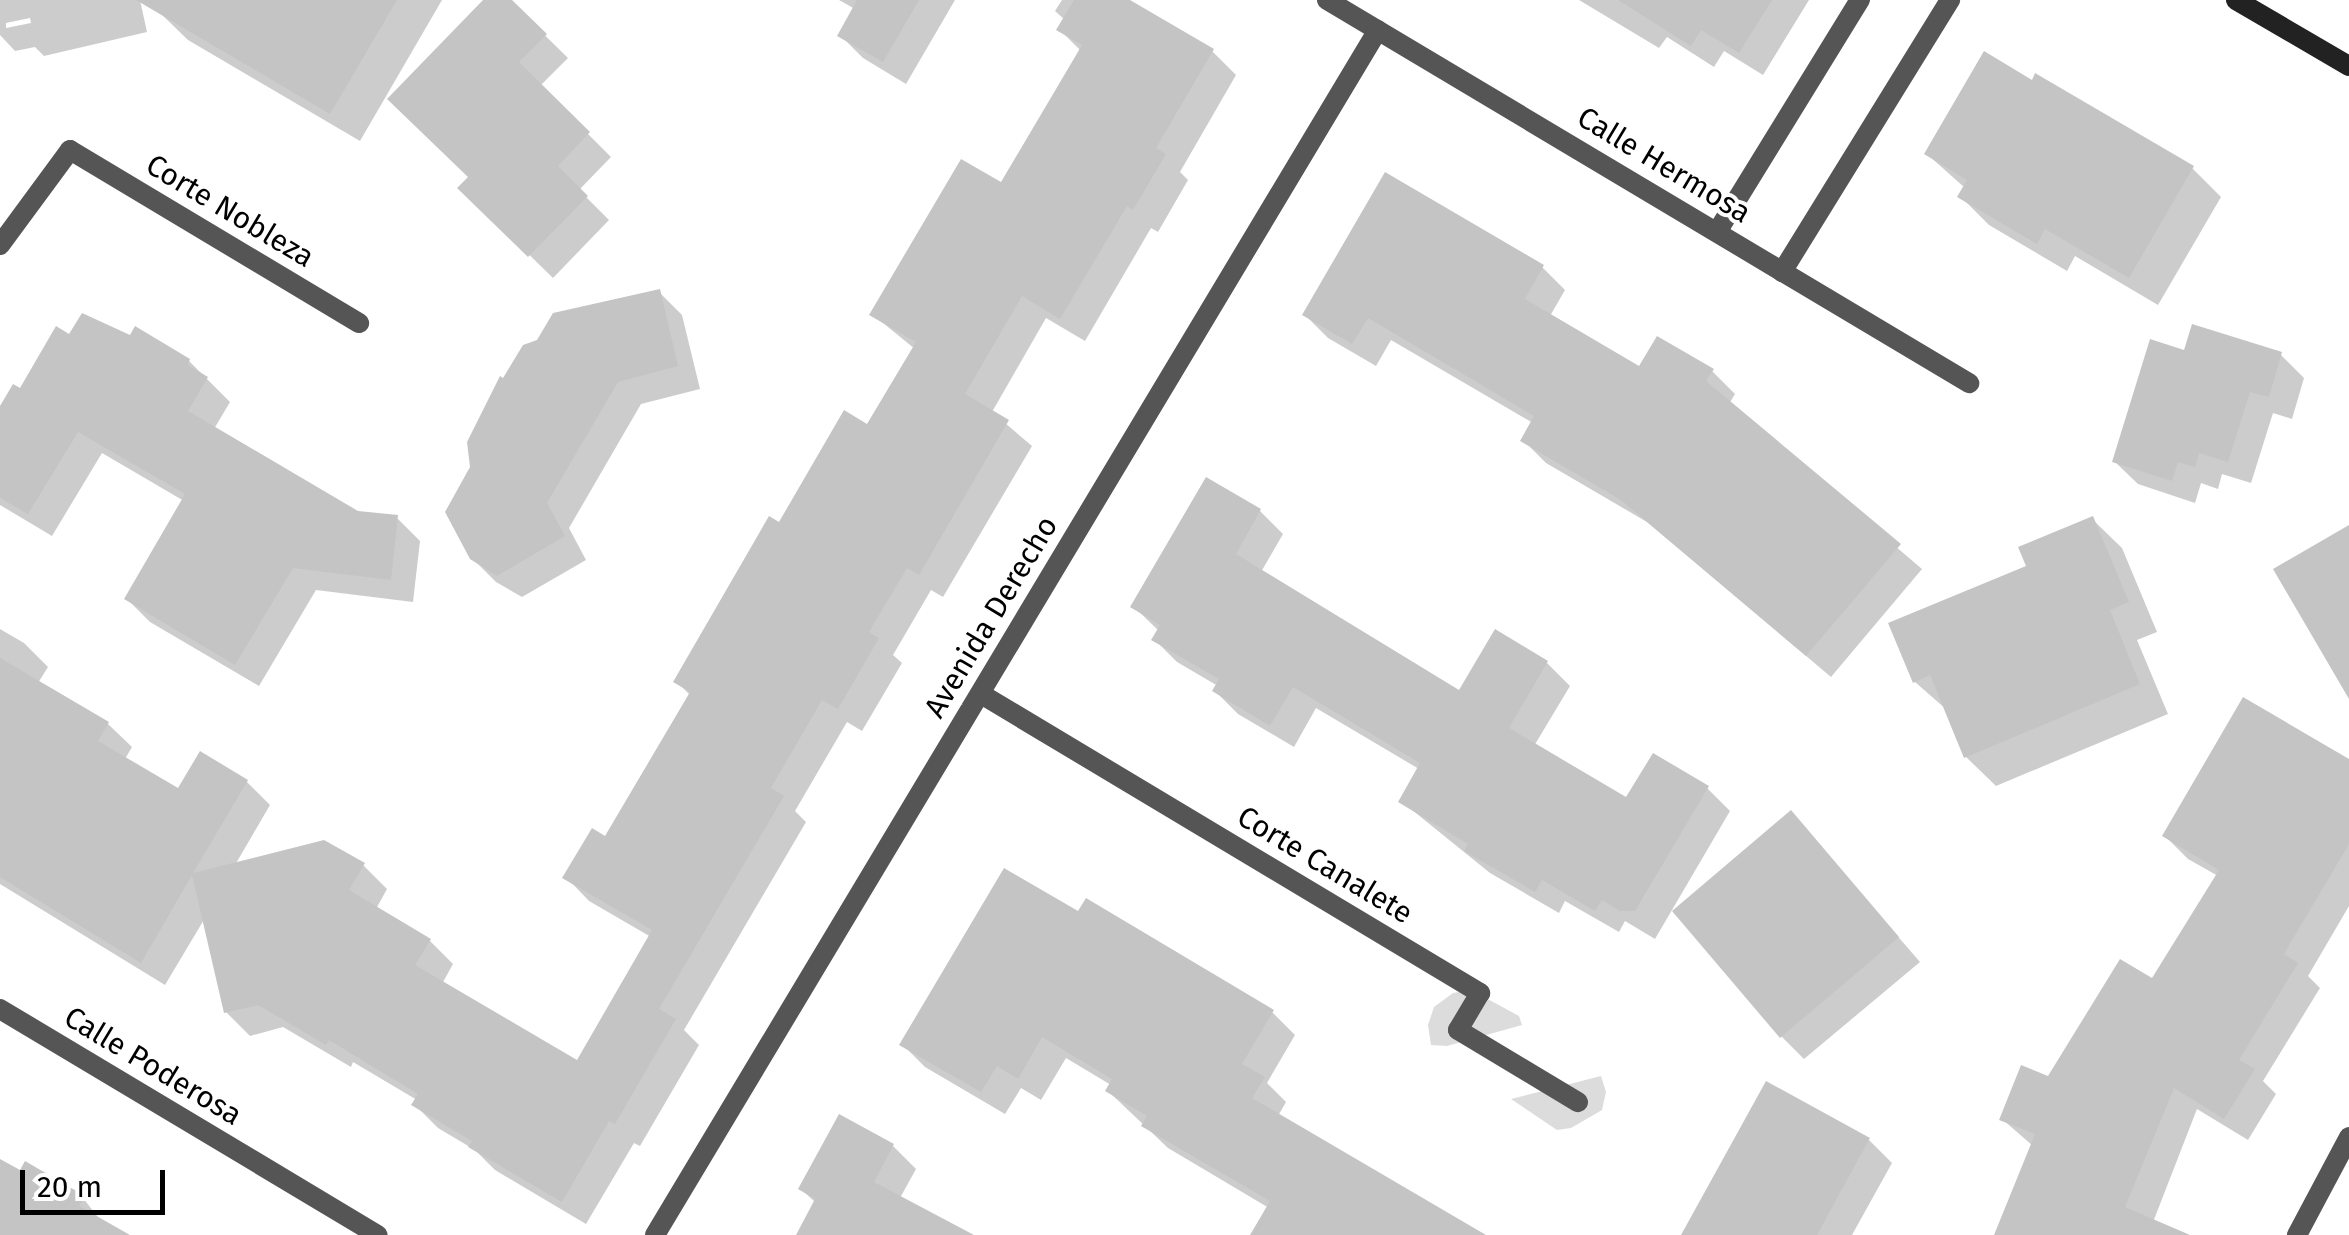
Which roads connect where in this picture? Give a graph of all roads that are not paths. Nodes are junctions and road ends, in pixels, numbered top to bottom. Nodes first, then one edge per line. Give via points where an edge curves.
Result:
1 (1327, 0) edge
2 (1860, 0) edge
3 (1950, 0) edge
4 (2236, 0) edge
5 (1378, 30) junction
6 (2349, 66) edge
7 (1717, 232) junction
8 (0, 245) edge
9 (1782, 272) junction
10 (359, 323) dead end
11 (1968, 383) dead end
12 (980, 694) junction
13 (0, 1009) edge
14 (1578, 1102) dead end
15 (2349, 1137) edge
16 (378, 1235) edge
17 (656, 1235) edge
18 (2298, 1235) edge

1 - 5 street, Calle Hermosa
2 - 7 street
3 - 9 street
4 - 6 main road
5 - 7 street, Calle Hermosa
5 - 12 street, Avenida Derecho
7 - 9 street, Calle Hermosa
8 - 10 street, Corte Nobleza via 70,150
9 - 11 street, Calle Hermosa
12 - 14 street, Corte Canalete via 1480,992 1458,1030
12 - 17 street, Avenida Derecho
13 - 16 street, Calle Poderosa
15 - 18 street

